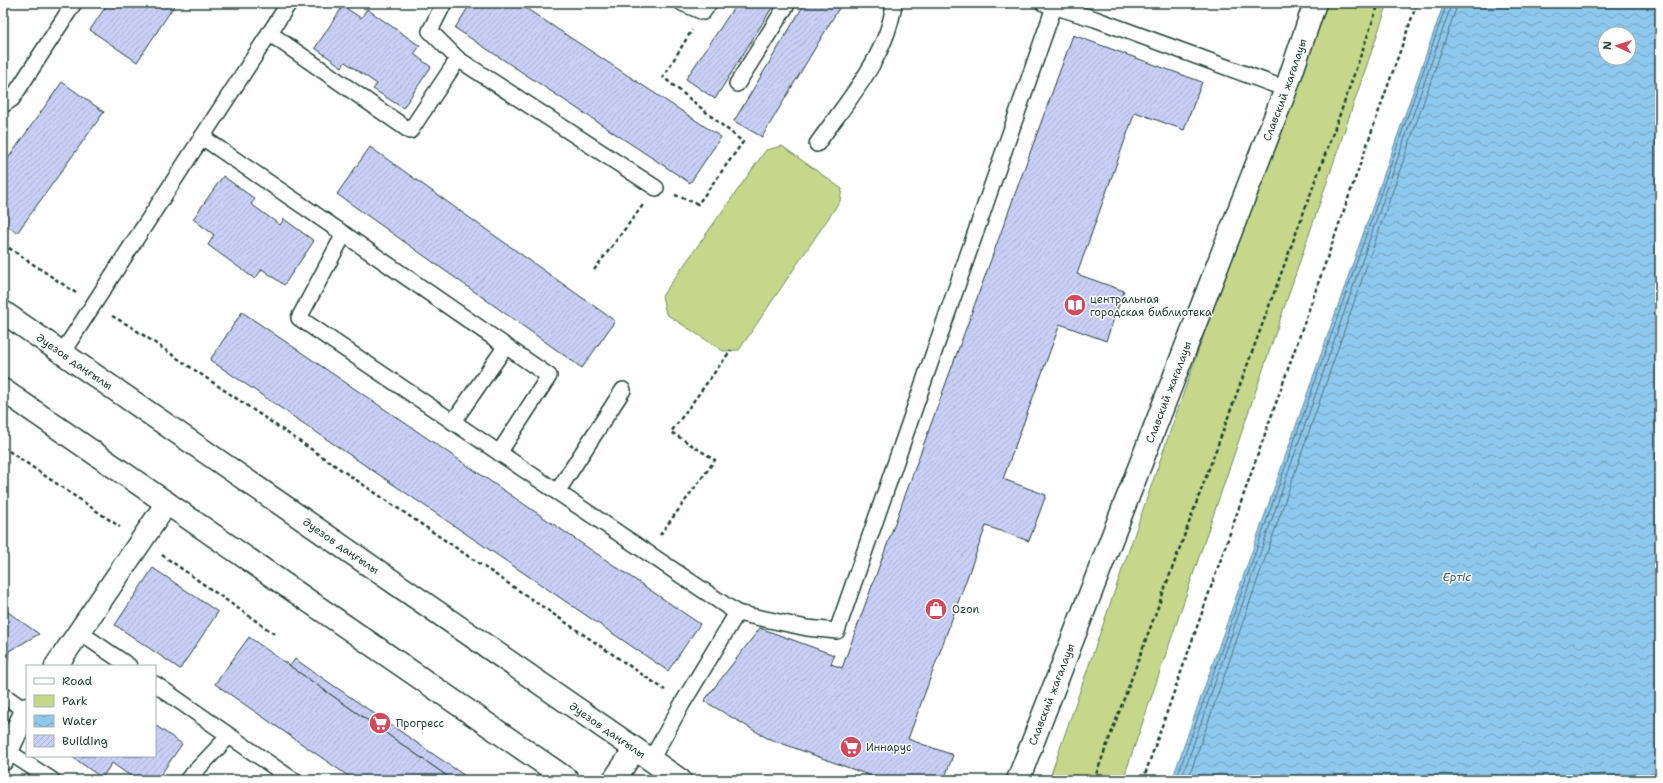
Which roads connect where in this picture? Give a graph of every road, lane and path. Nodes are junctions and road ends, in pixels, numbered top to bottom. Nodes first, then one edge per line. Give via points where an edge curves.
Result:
1 (74, 3) edge
2 (289, 3) edge
3 (444, 3) edge
4 (682, 3) edge
5 (788, 3) edge
6 (894, 3) edge
7 (1315, 3) edge
8 (1379, 3) edge
9 (1417, 3) edge
10 (1048, 5) edge
11 (706, 8) edge
12 (269, 33) junction
13 (458, 59) junction
14 (737, 84) dead end
15 (1286, 89) junction
16 (3, 105) edge
17 (202, 137) junction
18 (817, 144) dead end
19 (656, 188) junction
20 (344, 234) junction
21 (3, 244) edge
22 (594, 270) dead end
23 (93, 305) junction
24 (3, 312) edge
25 (506, 346) junction
26 (731, 350) dead end
27 (62, 353) junction
28 (3, 390) edge
29 (623, 390) dead end
30 (452, 422) junction
31 (499, 453) junction
32 (557, 492) junction
33 (167, 503) junction
34 (647, 553) junction
35 (737, 613) junction
36 (80, 632) junction
37 (57, 665) edge
38 (127, 665) edge
39 (156, 685) edge
40 (3, 695) edge
41 (682, 704) junction
42 (26, 709) edge
43 (26, 712) edge
44 (229, 736) junction
45 (5, 755) edge
46 (643, 755) junction
47 (52, 780) edge
48 (187, 780) edge
49 (293, 780) edge
50 (568, 780) edge
51 (614, 780) edge
52 (680, 780) edge
53 (1018, 780) edge
54 (1094, 780) edge
55 (1143, 780) edge

1 - 16 lane via 12,99
2 - 12 lane
3 - 13 lane via 430,31
4 - 11 lane
5 - 14 lane
6 - 18 lane via 892,23 869,69
7 - 15 street, Славский жағалауы
8 - 54 path
9 - 55 path
10 - 15 lane
10 - 35 lane via 837,631 807,628
11 - 19 path via 663,77 743,142 698,204
12 - 13 lane via 410,131
12 - 17 lane
13 - 19 lane
15 - 53 street, Славский жағалауы
17 - 20 lane
17 - 23 lane
19 - 22 path
20 - 25 lane
20 - 30 lane via 299,318
21 - 23 path
23 - 27 lane
23 - 41 path via 130,326 647,677
24 - 27 street, Әуезов даңғылы
25 - 30 lane
25 - 31 lane via 549,376
26 - 34 path via 671,432 715,460
27 - 46 street, Әуезов даңғылы
28 - 33 street
29 - 32 lane
30 - 31 lane
31 - 32 lane
32 - 34 lane
33 - 36 street
33 - 50 street
34 - 35 lane
35 - 41 lane
36 - 37 street
36 - 38 lane
39 - 44 lane
40 - 42 lane
41 - 46 lane
43 - 45 street
44 - 48 lane
44 - 49 lane
45 - 47 lane
46 - 51 street
46 - 52 street, Әуезов даңғылы

